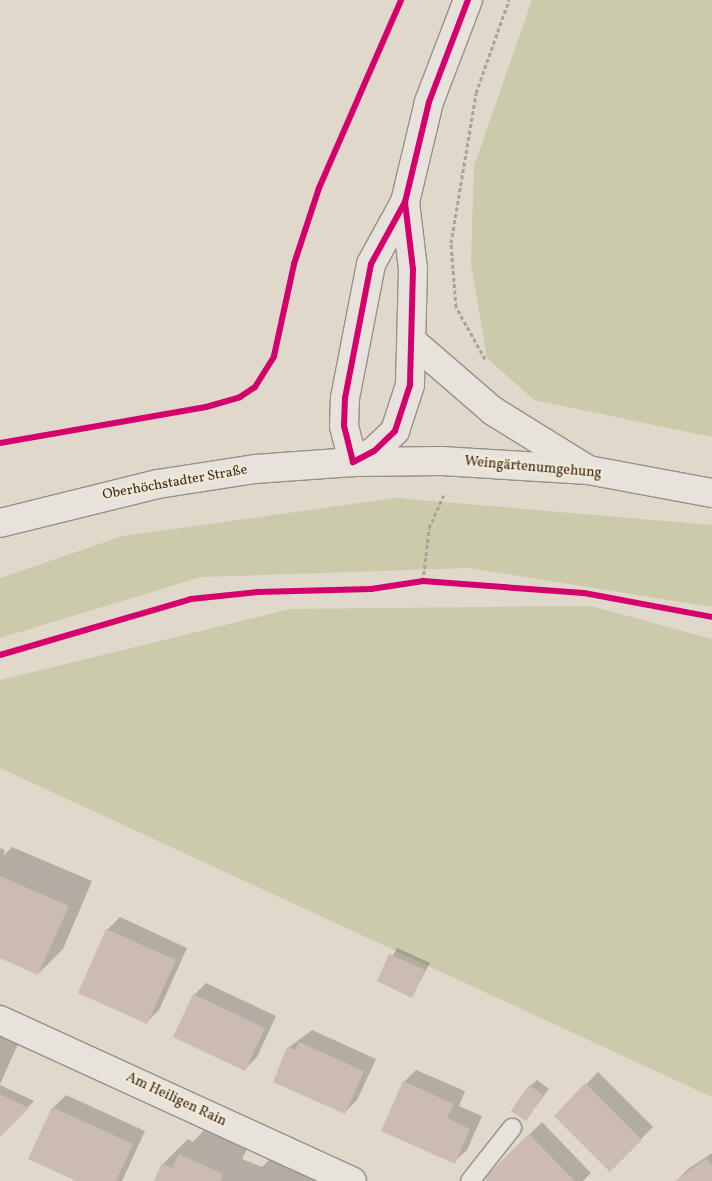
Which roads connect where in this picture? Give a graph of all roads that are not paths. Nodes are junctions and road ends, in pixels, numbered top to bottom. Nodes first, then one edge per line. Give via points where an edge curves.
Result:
1 (468, 0) edge
2 (404, 202) junction
3 (413, 342) junction
4 (353, 462) junction
5 (588, 470) junction
6 (712, 493) edge
7 (0, 523) edge
8 (0, 1020) edge
9 (512, 1128) dead end
10 (352, 1181) edge
11 (470, 1181) edge

1 - 2 street, Oberhöchstadter Straße via 429,102
2 - 3 street, Oberhöchstadter Straße via 413,269
2 - 4 street, Oberhöchstadter Straße via 372,264 348,374 344,426
3 - 4 street, Oberhöchstadter Straße via 410,385 395,431 374,451
3 - 5 street via 457,385
4 - 5 street, Weingärtenumgehung via 442,461
4 - 7 street, Oberhöchstadter Straße via 255,469 158,484
5 - 6 street, Weingärtenumgehung
8 - 10 street, Am Heiligen Rain
9 - 11 lane

